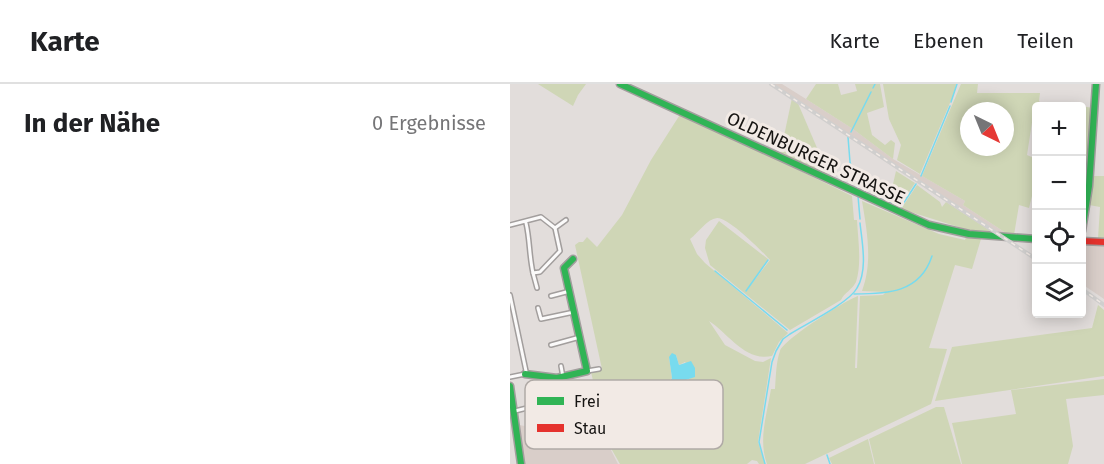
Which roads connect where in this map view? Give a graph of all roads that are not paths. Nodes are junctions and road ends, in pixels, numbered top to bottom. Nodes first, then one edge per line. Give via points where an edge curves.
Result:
1 (620, 84) edge
2 (1096, 84) edge
3 (1085, 210) edge
4 (566, 220) dead end
5 (526, 223) junction
6 (510, 225) edge
7 (555, 228) junction
8 (1032, 239) edge
9 (1086, 241) edge
10 (1104, 242) edge
11 (573, 259) dead end
12 (533, 273) junction
13 (537, 288) dead end
14 (570, 291) junction
15 (510, 295) edge
16 (551, 296) dead end
17 (538, 308) dead end
18 (574, 312) junction
19 (580, 337) junction
20 (551, 345) dead end
21 (561, 366) dead end
22 (599, 369) dead end
23 (587, 371) junction
24 (525, 374) junction
25 (510, 377) edge
26 (563, 377) junction
27 (510, 386) edge
28 (525, 408) edge
29 (514, 411) junction
30 (513, 427) edge
31 (521, 464) edge

1 - 8 street, OLDENBURGER STRASSE via 923,223 958,233
2 - 3 street
4 - 7 street
5 - 6 street
5 - 7 street via 541,217
5 - 12 street
7 - 12 street via 560,251 540,272
9 - 10 street
11 - 14 street via 564,268
12 - 13 street
14 - 16 street
14 - 18 street
15 - 24 street
17 - 18 street via 541,319
18 - 19 street
19 - 20 street
19 - 23 street
21 - 26 street
22 - 23 street
23 - 26 street
24 - 25 street
24 - 26 street
27 - 29 street
28 - 29 street
29 - 30 street
30 - 31 street

